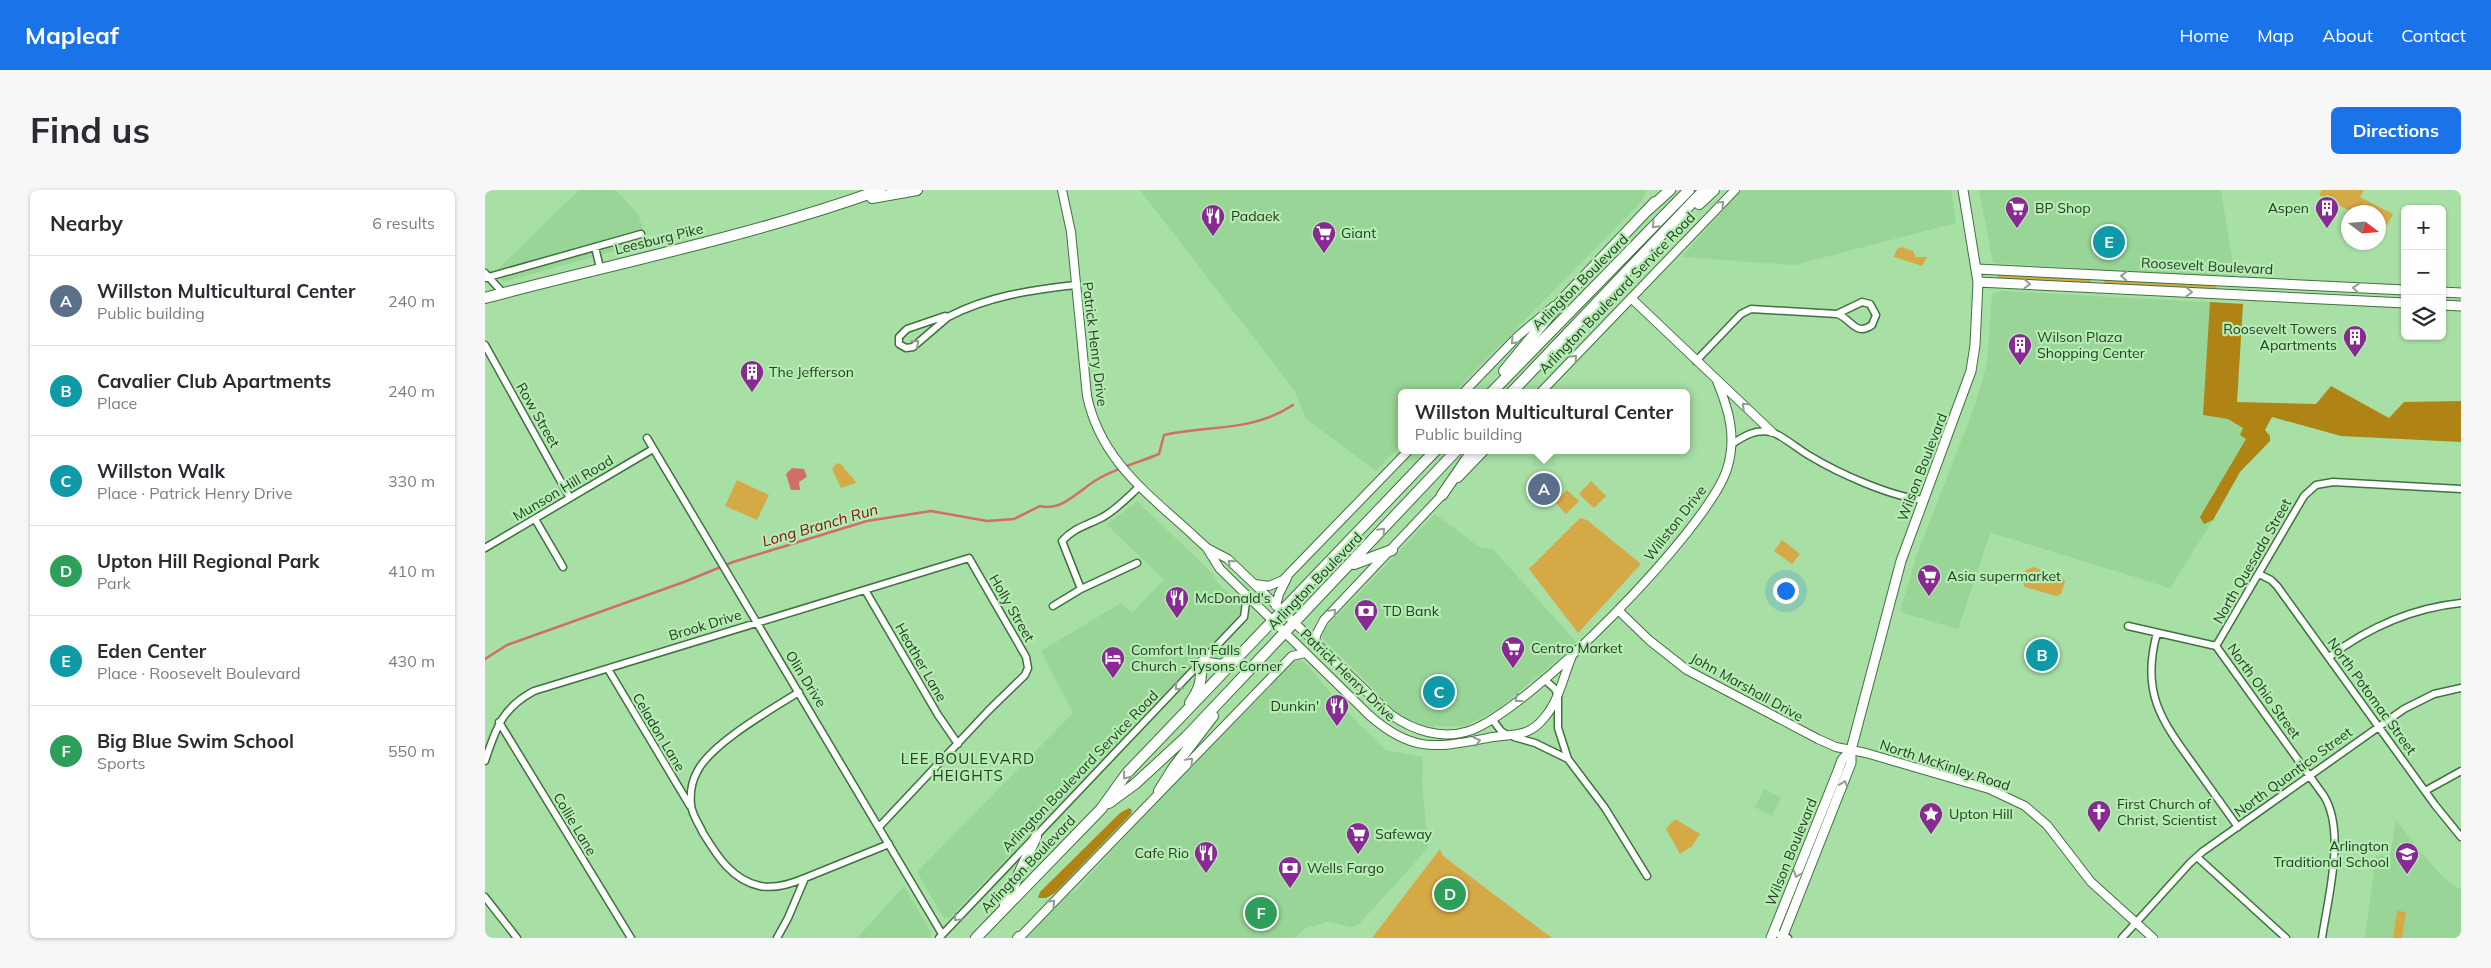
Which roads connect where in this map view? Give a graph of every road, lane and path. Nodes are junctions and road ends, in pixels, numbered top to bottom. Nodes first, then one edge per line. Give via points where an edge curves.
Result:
1 (880, 190) edge
2 (917, 190) edge
3 (1062, 190) edge
4 (1665, 190) edge
5 (1670, 190) edge
6 (1689, 190) edge
7 (1704, 190) edge
8 (1714, 190) edge
9 (1735, 190) edge
10 (1963, 190) edge
11 (840, 204) junction
12 (1649, 209) junction
13 (641, 234) dead end
14 (595, 247) junction
15 (600, 268) junction
16 (1977, 269) junction
17 (486, 276) edge
18 (1617, 282) junction
19 (1978, 282) junction
20 (1075, 284) junction
21 (2401, 290) edge
22 (2446, 292) edge
23 (503, 293) junction
24 (2461, 293) edge
25 (485, 298) edge
26 (1564, 298) junction
27 (1631, 298) junction
28 (2401, 303) edge
29 (2446, 305) edge
30 (2461, 306) edge
31 (1837, 314) junction
32 (948, 317) junction
33 (1561, 340) junction
34 (485, 345) edge
35 (1696, 361) junction
36 (1717, 381) junction
37 (1467, 389) edge
38 (1490, 389) edge
39 (1495, 389) edge
40 (1515, 389) edge
41 (1522, 389) edge
42 (1544, 389) edge
43 (1772, 432) junction
44 (647, 438) dead end
45 (1732, 444) junction
46 (653, 449) junction
47 (1405, 454) edge
48 (1432, 454) edge
49 (1453, 454) edge
50 (1470, 454) edge
51 (1481, 454) edge
52 (1140, 486) junction
53 (2461, 489) edge
54 (1442, 495) junction
55 (570, 498) junction
56 (1924, 500) junction
57 (535, 519) junction
58 (485, 548) edge
59 (1207, 548) junction
60 (1392, 550) junction
61 (969, 558) joint
62 (1137, 563) dead end
63 (563, 567) dead end
64 (1295, 567) junction
65 (1349, 567) junction
66 (2259, 574) junction
67 (1252, 583) junction
68 (1081, 589) junction
69 (865, 590) junction
70 (1247, 595) junction
71 (2461, 603) edge
72 (1053, 606) dead end
73 (1280, 609) junction
74 (1618, 610) junction
75 (1275, 621) junction
76 (756, 623) junction
77 (1294, 623) junction
78 (2128, 626) dead end
79 (1285, 632) junction
80 (2157, 633) junction
81 (1256, 640) junction
82 (1315, 644) junction
83 (2216, 646) junction
84 (1305, 653) junction
85 (1573, 654) junction
86 (2329, 656) junction
87 (1201, 663) junction
88 (608, 669) junction
89 (1544, 678) junction
90 (2461, 688) edge
91 (799, 692) junction
92 (1227, 692) junction
93 (1558, 696) junction
94 (1492, 718) junction
95 (499, 722) junction
96 (1177, 722) junction
97 (2379, 726) junction
98 (1511, 736) junction
99 (958, 744) junction
100 (1851, 750) junction
101 (1569, 759) junction
102 (485, 761) edge
103 (2461, 771) edge
104 (2309, 775) junction
105 (1159, 791) junction
106 (2425, 791) junction
107 (691, 807) junction
108 (1101, 809) junction
109 (879, 827) junction
110 (2238, 827) junction
111 (1036, 836) junction
112 (2461, 837) edge
113 (889, 844) junction
114 (2197, 857) junction
115 (1647, 876) dead end
116 (805, 878) junction
117 (485, 896) edge
118 (1000, 913) junction
119 (2136, 922) junction
120 (1772, 935) edge
121 (941, 936) edge
122 (1784, 937) edge
123 (517, 938) edge
124 (631, 938) edge
125 (777, 938) edge
126 (976, 938) edge
127 (1019, 938) edge
128 (2122, 938) edge
129 (2153, 938) edge
130 (2285, 938) edge
131 (2321, 938) edge

1 - 11 main road, Leesburg Pike
2 - 11 main road, Leesburg Pike
3 - 20 street, Patrick Henry Drive via 1071,232
4 - 12 main road
5 - 12 main road
6 -> 39 main road, Arlington Boulevard
7 - 18 main road, Arlington Boulevard
8 - 18 main road
27 -> 9 street, Arlington Boulevard Service Road
10 - 16 main road, Wilson Boulevard
11 - 15 main road, Leesburg Pike via 685,248
12 - 26 main road
13 - 14 street
14 - 15 street
14 - 17 street
15 - 23 main road, Leesburg Pike
16 - 19 main road, Wilson Boulevard
21 -> 16 main road, Roosevelt Boulevard
17 - 23 street
18 - 33 main road, Arlington Boulevard
19 -> 28 main road, Roosevelt Boulevard
19 - 56 main road, Wilson Boulevard via 1971,371
20 - 32 street via 985,300
20 - 52 street, Patrick Henry Drive via 1091,413 1114,459
22 - 24 main road
23 - 25 main road, Leesburg Pike
26 -> 37 street via 1535,320
26 - 38 main road
27 - 35 street
42 -> 27 street, Arlington Boulevard Service Road
29 - 30 main road
31 - 31 street via 1862,302 1870,304 1876,315 1872,325 1860,330
31 - 35 street via 1745,311
32 -> 32 street via 907,329 899,336 899,344 905,348 913,347
33 - 40 main road, Arlington Boulevard
33 - 41 main road
34 - 55 street, Row Street
35 - 36 street
43 -> 36 street
36 - 45 street, Willston Drive via 1729,412
43 - 45 street via 1748,434
43 - 56 street via 1818,461 1848,475
44 - 46 street, Olin Drive
45 - 74 street, Willston Drive via 1727,470 1715,494 1659,566
46 - 55 street, Munson Hill Road
46 - 76 street, Olin Drive
47 - 64 street
48 - 73 main road, Arlington Boulevard
65 -> 49 main road, Arlington Boulevard
50 - 54 main road
51 - 54 street
52 - 59 street, Patrick Henry Drive
52 - 68 street via 1117,508 1076,528 1063,541
53 - 66 street, North Quesada Street via 2319,484 2309,489
54 - 60 street
55 - 57 street, Munson Hill Road
56 - 100 main road, Wilson Boulevard via 1901,561
57 - 58 street, Munson Hill Road
57 - 63 street
67 -> 59 street, Patrick Henry Drive via 1228,559
59 - 70 street, Patrick Henry Drive via 1220,569
60 - 65 main road
82 -> 60 street via 1324,620
61 - 69 street, Brook Drive
61 - 99 street, Holly Street via 1028,662 1026,673
62 - 68 street
64 - 67 street via 1276,584 1261,587
64 - 73 street via 1285,582
65 - 77 main road, Arlington Boulevard
66 - 83 street, North Quesada Street
66 - 86 street, North Potomac Street via 2275,584
67 - 73 street, Patrick Henry Drive
68 - 72 street
69 - 76 street, Brook Drive
69 - 99 street, Heather Lane
70 - 75 street, Patrick Henry Drive
70 - 87 street, Arlington Boulevard Service Road via 1244,617
71 - 86 street via 2425,609 2390,620
73 - 75 main road, Arlington Boulevard
73 - 77 street, Patrick Henry Drive
74 - 85 street, Willston Drive
74 - 100 street, John Marshall Drive via 1667,654 1704,680 1818,739
75 - 79 street, Patrick Henry Drive
75 - 81 main road, Arlington Boulevard
76 - 88 street, Brook Drive
76 - 91 street, Olin Drive
77 - 79 main road, Arlington Boulevard
77 - 82 street, Patrick Henry Drive
78 - 80 street, North Ohio Street
79 - 84 street, Patrick Henry Drive
79 - 92 main road, Arlington Boulevard
80 - 83 street, North Ohio Street
80 - 110 street via 2150,674 2159,715
81 - 87 main road via 1222,665
81 - 96 main road, Arlington Boulevard
82 - 94 street, Patrick Henry Drive via 1406,725 1447,734 1468,731
83 - 104 street, North Ohio Street
84 -> 98 street, Patrick Henry Drive via 1381,726 1401,738 1441,747
105 -> 84 street via 1292,656
85 - 89 street, Patrick Henry Drive
85 - 93 street, Patrick Henry Drive
86 - 97 street, North Potomac Street
87 - 96 main road via 1201,684
87 -> 111 street, Arlington Boulevard Service Road
88 - 95 street, Brook Drive via 534,691 517,702
88 - 107 street, Celadon Lane
89 - 93 street
89 -> 94 street, Patrick Henry Drive
90 - 97 street, North Quantico Street via 2439,692 2417,702
91 - 107 street via 702,762 694,780
91 - 109 street, Olin Drive
92 - 105 main road
92 - 108 main road, Arlington Boulevard via 1187,737 1135,784
93 - 98 street, Patrick Henry Drive via 1544,719 1524,733
93 - 101 street, Patrick Henry Drive via 1558,728
94 - 98 street via 1501,731
95 - 102 street, Brook Drive
95 - 124 street, Collie Lane
96 -> 108 main road, Arlington Boulevard via 1127,774
97 - 104 street, North Quantico Street
97 - 106 street, North Potomac Street
98 - 101 street, Patrick Henry Drive
99 - 109 street
100 - 119 street, North McKinley Road via 1989,790 2025,806 2047,825 2091,882
100 -> 120 main road, Wilson Boulevard via 1842,760
122 -> 100 main road, Wilson Boulevard via 1840,796 1851,762
101 - 115 street, Patrick Henry Drive via 1605,808
103 - 106 street
104 - 110 street, North Quantico Street
104 - 131 street, North Ohio Street via 2328,803 2335,833
127 -> 105 street
106 - 112 street, North Potomac Street
107 - 116 street, Celadon Lane via 720,860 738,877 769,887
108 - 118 main road, Arlington Boulevard
109 - 113 street, Olin Drive
110 - 114 street, North Quantico Street
111 - 118 main road
111 -> 121 street, Arlington Boulevard Service Road
113 - 116 street, Celadon Lane
113 - 121 street, Olin Drive
114 - 119 street, North Quantico Street
114 - 130 street
116 - 125 street
117 - 123 street
118 - 126 main road, Arlington Boulevard
119 - 128 street, North Quantico Street
119 - 129 street, North McKinley Road
120 - 122 street

